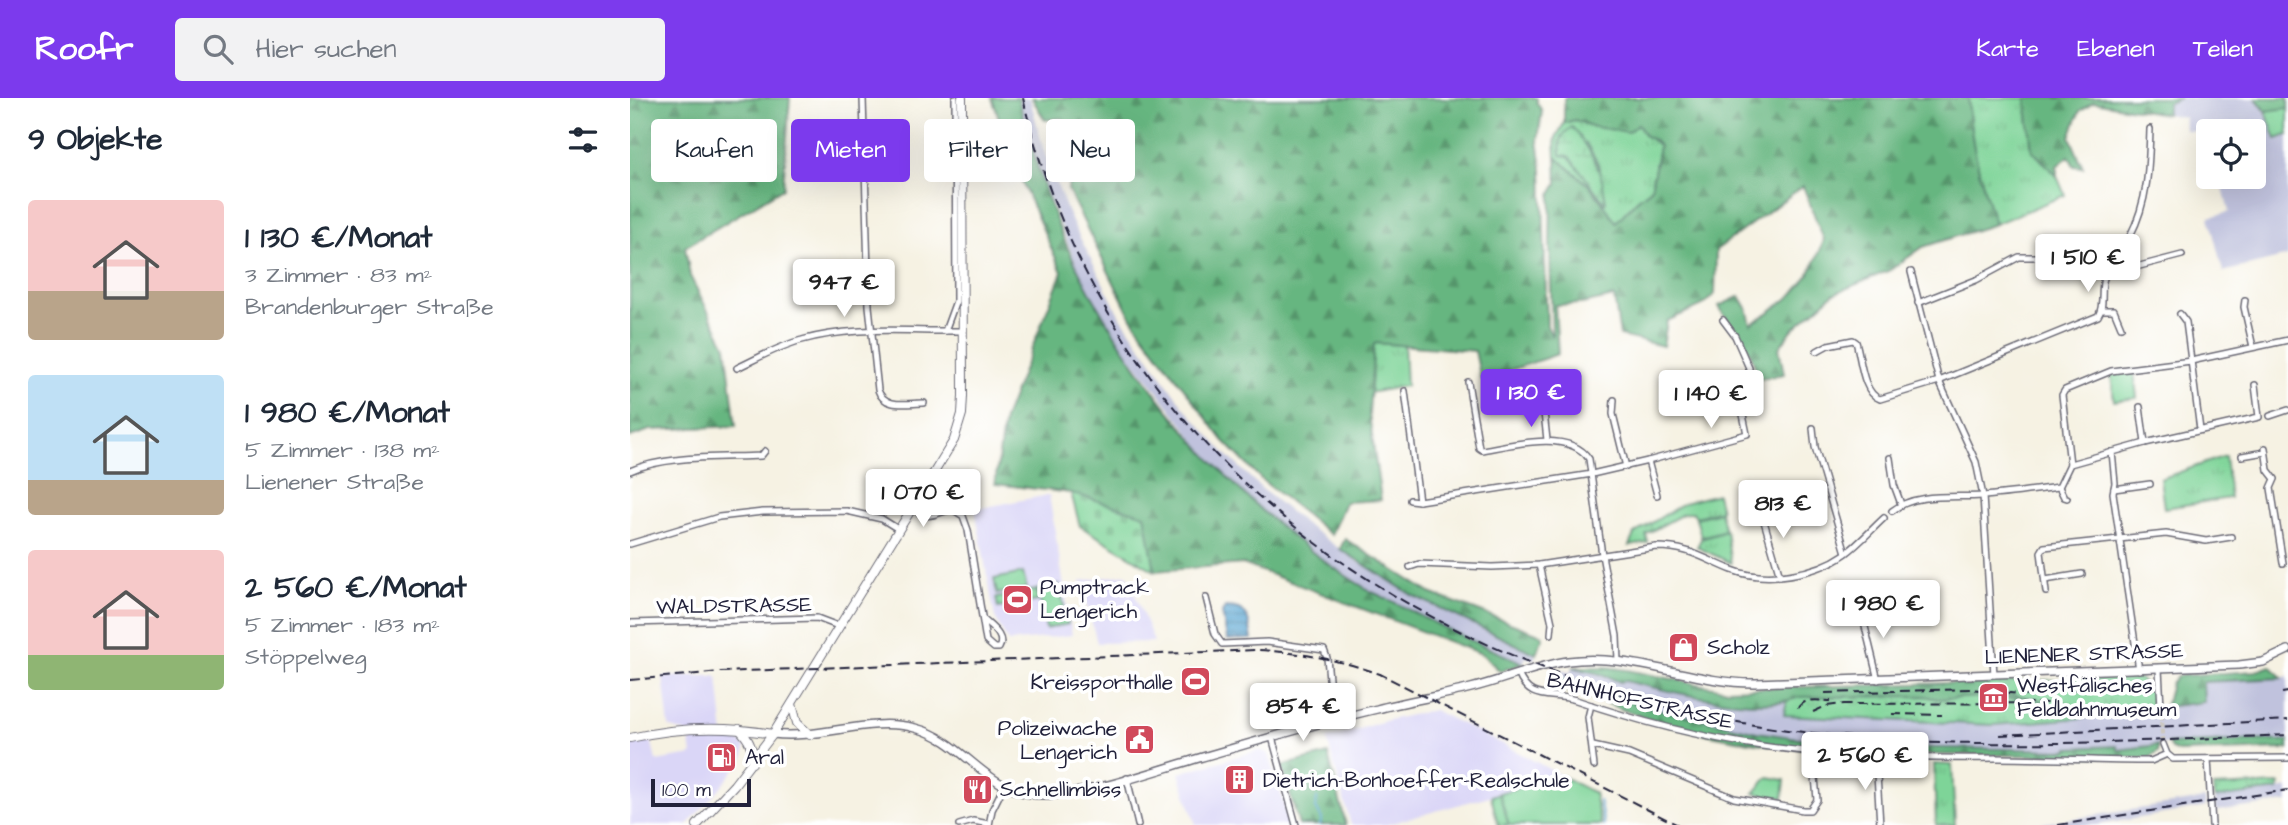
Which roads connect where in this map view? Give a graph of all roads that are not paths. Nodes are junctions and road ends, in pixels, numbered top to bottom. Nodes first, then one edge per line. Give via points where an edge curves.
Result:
1 (863, 98) edge
2 (955, 98) edge
3 (962, 98) edge
4 (2150, 129) dead end
5 (2182, 255) dead end
6 (2048, 257) dead end
7 (1911, 272) dead end
8 (2105, 275) junction
9 (2245, 300) dead end
10 (1919, 303) junction
11 (2102, 310) junction
12 (2180, 314) dead end
13 (1723, 320) dead end
14 (2121, 327) dead end
15 (870, 331) junction
16 (945, 331) junction
17 (963, 331) junction
18 (2288, 340) edge
19 (2253, 346) junction
20 (1817, 351) dead end
21 (2191, 360) junction
22 (737, 368) dead end
23 (1540, 376) dead end
24 (1939, 380) junction
25 (1468, 382) dead end
26 (2255, 385) dead end
27 (1405, 391) dead end
28 (1614, 400) dead end
29 (924, 403) dead end
30 (2140, 407) dead end
31 (2288, 410) edge
32 (2270, 416) dead end
33 (1813, 428) dead end
34 (2200, 430) junction
35 (1547, 440) junction
36 (2145, 443) junction
37 (765, 451) dead end
38 (2112, 452) junction
39 (2242, 456) dead end
40 (1890, 458) dead end
41 (1648, 461) junction
42 (2070, 464) junction
43 (1626, 467) junction
44 (630, 471) edge
45 (1592, 474) junction
46 (2150, 484) dead end
47 (2059, 487) junction
48 (2114, 489) junction
49 (1657, 495) dead end
50 (1983, 496) junction
51 (2067, 498) dead end
52 (1410, 499) dead end
53 (1419, 500) junction
54 (1901, 504) junction
55 (911, 508) junction
56 (1761, 511) dead end
57 (1892, 512) dead end
58 (1884, 518) dead end
59 (898, 529) junction
60 (2231, 537) dead end
61 (2120, 540) junction
62 (630, 544) edge
63 (1846, 553) junction
64 (1602, 555) junction
65 (2283, 563) dead end
66 (1539, 565) junction
67 (1410, 567) dead end
68 (2082, 574) dead end
69 (1780, 576) junction
70 (2045, 580) junction
71 (2046, 592) dead end
72 (1206, 598) dead end
73 (1860, 606) dead end
74 (983, 619) junction
75 (630, 623) edge
76 (838, 626) junction
77 (1551, 634) dead end
78 (2288, 650) edge
79 (1618, 661) junction
80 (2159, 669) junction
81 (2139, 670) junction
82 (1518, 673) junction
83 (1994, 675) junction
84 (1878, 680) junction
85 (792, 704) junction
86 (1591, 705) junction
87 (2161, 708) tunnel mouth
88 (1333, 720) junction
89 (739, 729) junction
90 (773, 734) junction
91 (810, 735) junction
92 (1272, 737) junction
93 (630, 738) edge
94 (2163, 744) tunnel mouth
95 (1593, 747) junction
96 (1813, 752) junction
97 (2167, 754) junction
98 (1876, 758) junction
99 (2288, 758) edge
100 (2208, 759) junction
101 (752, 763) junction
102 (1594, 766) dead end
103 (1127, 778) junction
104 (1004, 786) junction
105 (989, 824) edge
106 (697, 825) edge
107 (959, 825) edge
108 (1138, 825) edge
109 (1296, 825) edge
110 (1880, 825) edge
111 (2212, 825) edge

1 - 15 street
2 - 16 street via 956,301
3 - 17 main road
4 - 8 street via 2148,186 2130,237
5 - 8 street
6 - 10 street via 2019,257
7 - 10 street
8 - 11 street
9 - 19 street
10 - 24 street
11 - 14 street via 2114,310
11 - 24 street via 2098,316
12 - 21 street via 2186,322
13 - 41 street via 1749,368 1741,405 1746,434
15 - 16 street
15 - 22 street via 800,340
15 - 29 street via 880,398 890,404
16 - 17 street
17 - 55 main road via 959,426 945,457
18 - 19 street
19 - 21 street
20 - 24 street via 1856,342 1863,376 1875,398
21 - 34 street
21 - 42 street via 2110,371 2065,390
23 - 35 street
24 - 50 street via 1976,462
25 - 35 street via 1479,448
26 - 34 street via 2259,416
27 - 53 street
28 - 43 street
30 - 36 street
31 - 32 street
33 - 63 street
34 - 36 street
35 - 45 street via 1585,454
36 - 38 street
37 - 44 street via 761,456 678,461
38 - 42 street
38 - 48 street
39 - 65 street via 2265,450 2268,470 2275,479 2271,488
40 - 54 street
41 - 43 street
41 - 49 street
42 - 47 street
43 - 45 street
45 - 53 street
45 - 64 street
46 - 48 street
47 - 50 street
47 - 51 street
48 - 61 street
50 - 54 street via 1925,498
50 - 83 street
52 - 53 street
54 - 57 street
55 - 59 main road
55 - 74 street via 926,516 953,509 963,516
56 - 69 street
58 - 63 street
59 - 62 street via 883,519 847,511 763,512 719,517
59 - 76 main road
60 - 61 street via 2206,541 2166,534
61 - 70 street via 2044,547
61 - 81 street
63 - 69 street via 1821,566
64 - 66 street
64 - 69 street via 1674,547 1692,550 1749,576
64 - 79 street
66 - 67 street
66 - 77 street
68 - 70 street
70 - 71 street
72 - 88 street via 1215,634 1222,643 1267,642 1324,650
73 - 84 street
74 - 74 street via 986,641 999,648 1001,637
75 - 76 street, WALDSTRASSE via 817,618
76 - 85 main road
78 - 80 street, LIENENER STRASSE via 2255,664
79 - 82 street, LIENENER STRASSE via 1571,660
79 - 84 street, LIENENER STRASSE via 1738,683
80 - 81 street, LIENENER STRASSE
80 - 87 street
81 - 83 street, LIENENER STRASSE
82 - 86 street, BAHNHOFSTRASSE via 1530,692
82 - 88 street, BAHNHOFSTRASSE
83 - 84 street, LIENENER STRASSE
85 - 90 main road
85 - 91 main road via 797,723
86 - 95 street via 1588,718
86 - 96 street, BAHNHOFSTRASSE via 1707,736
88 - 92 street, BAHNHOFSTRASSE
89 - 90 main road
89 - 93 main road
89 - 101 main road via 749,741
90 - 91 street
90 - 101 main road
91 - 104 street via 874,724 915,728 946,742
92 - 103 street, BAHNHOFSTRASSE
92 - 109 street
94 - 97 street
95 - 96 street via 1629,754 1734,798 1803,810 1810,810 1817,800
95 - 102 street
96 - 98 street, BAHNHOFSTRASSE
97 - 98 street, BAHNHOFSTRASSE via 2151,761
97 - 100 street, BAHNHOFSTRASSE via 2173,759
98 - 110 street
99 - 100 street, BAHNHOFSTRASSE
100 - 111 street
101 - 106 main road
103 - 104 street, BAHNHOFSTRASSE via 1049,795
103 - 108 street
104 - 105 street
105 - 107 street

